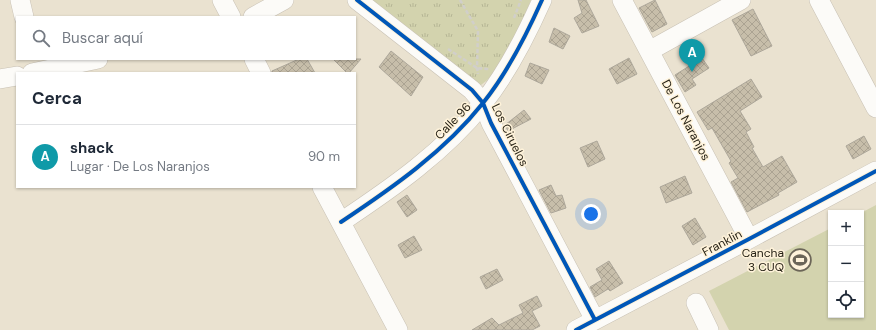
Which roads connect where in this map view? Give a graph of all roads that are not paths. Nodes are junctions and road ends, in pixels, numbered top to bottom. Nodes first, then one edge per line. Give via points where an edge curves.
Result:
1 (20, 0) edge
2 (222, 0) edge
3 (284, 0) edge
4 (357, 0) edge
5 (542, 0) edge
6 (622, 0) edge
7 (741, 0) edge
8 (819, 0) edge
9 (24, 16) edge
10 (230, 16) edge
11 (255, 16) edge
12 (649, 51) junction
13 (92, 60) edge
14 (254, 60) edge
15 (35, 69) edge
16 (260, 72) edge
17 (16, 76) edge
18 (0, 79) edge
19 (483, 103) junction
20 (876, 108) edge
21 (876, 171) edge
22 (323, 188) edge
23 (341, 222) junction
24 (750, 239) junction
25 (696, 303) dead end
26 (595, 320) junction
27 (398, 330) edge
28 (576, 330) edge
29 (709, 330) edge

1 - 9 street
2 - 10 street
3 - 11 street
4 - 19 street, Los Ciruelos via 472,90
5 - 19 street, Calle 96 via 515,54
6 - 12 street, De Los Naranjos
7 - 12 street
8 - 20 street
12 - 24 street, De Los Naranjos
13 - 15 street
14 - 16 street
17 - 18 street
19 - 23 street, Calle 96 via 456,134 415,170
19 - 26 street, Los Ciruelos
21 - 24 street, Franklin
22 - 23 street
23 - 27 street
24 - 26 street, Franklin
25 - 29 street
26 - 28 street, Franklin

